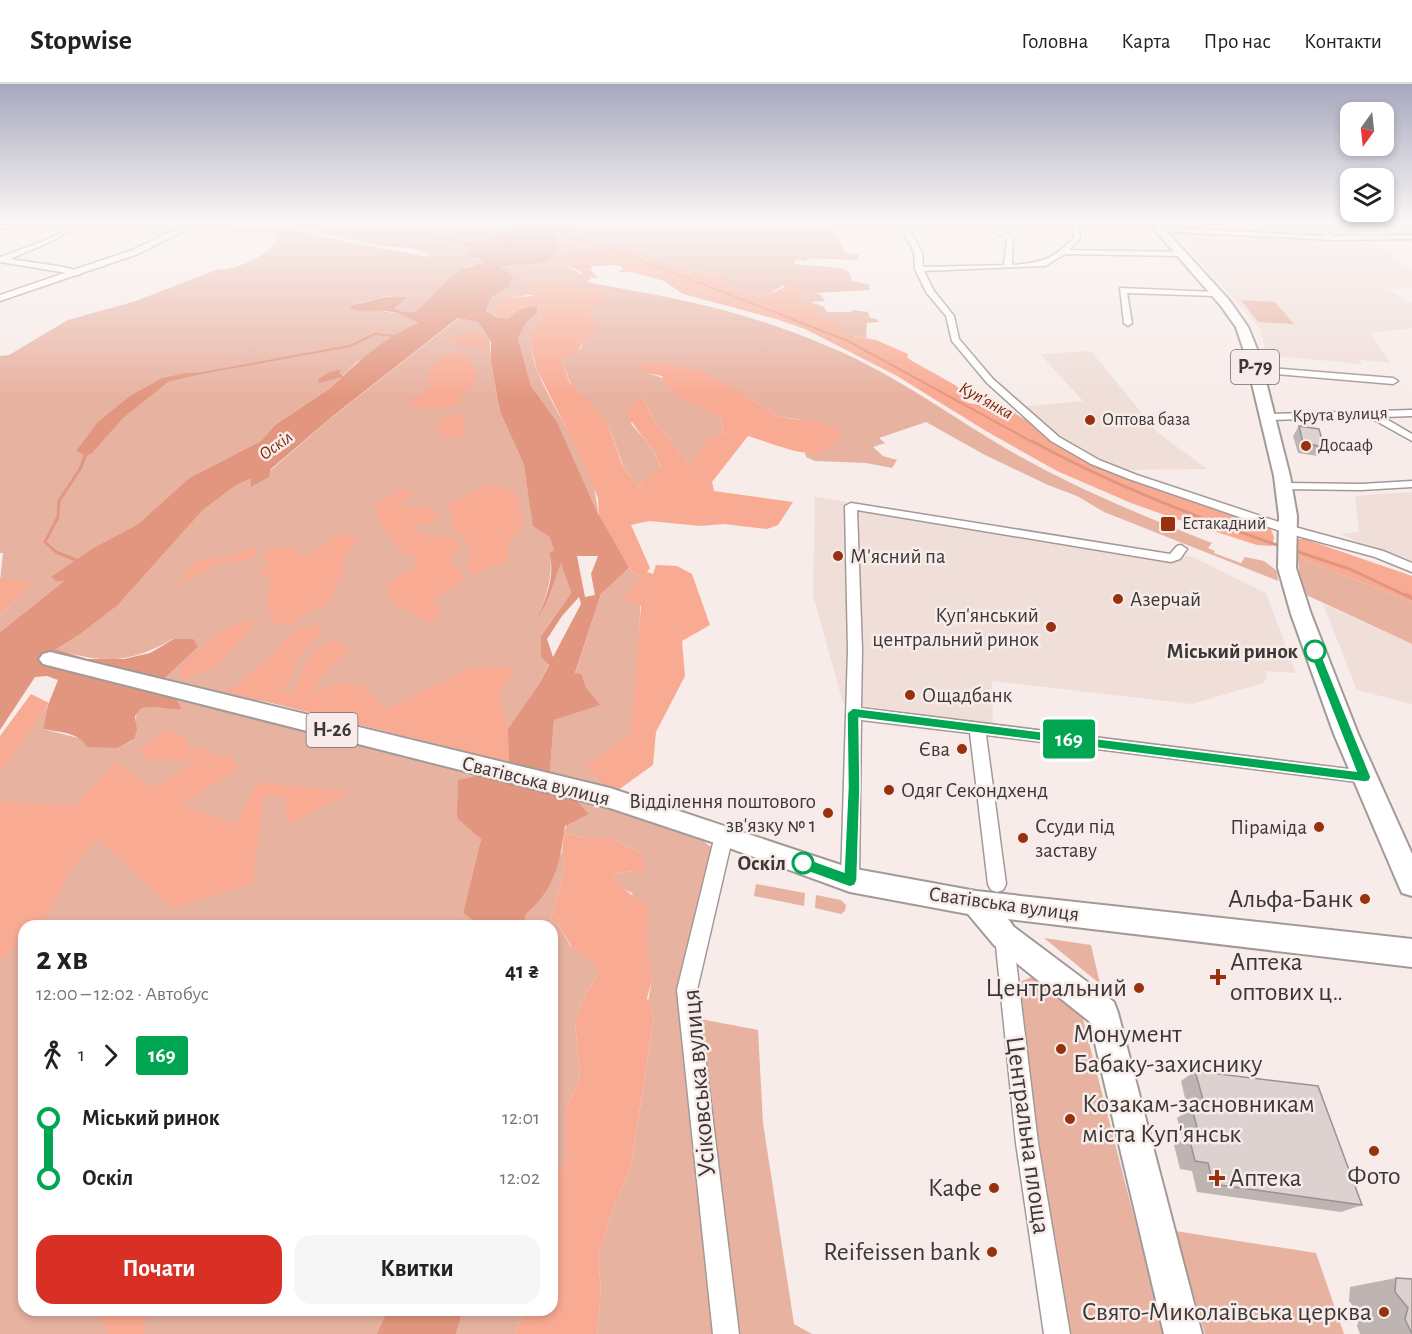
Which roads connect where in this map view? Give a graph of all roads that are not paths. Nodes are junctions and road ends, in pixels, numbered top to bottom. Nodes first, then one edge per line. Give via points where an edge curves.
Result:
1 (53, 280) edge
2 (925, 280) edge
3 (1204, 280) edge
4 (1216, 294) junction
5 (0, 297) edge
6 (1128, 323) dead end
7 (1256, 370) junction
8 (1393, 381) dead end
9 (1412, 413) edge
10 (1371, 414) junction
11 (1267, 417) junction
12 (1412, 438) edge
13 (1412, 484) edge
14 (1283, 486) junction
15 (1286, 541) junction
16 (1181, 549) dead end
17 (1412, 568) edge
18 (50, 659) dead end
19 (853, 713) junction
20 (977, 727) junction
21 (1365, 777) junction
22 (724, 835) junction
23 (850, 880) junction
24 (1412, 884) edge
25 (987, 894) junction
26 (1004, 936) junction
27 (1412, 953) edge
28 (726, 1334) edge
29 (1057, 1334) edge
30 (1184, 1334) edge

1 - 5 street
2 - 15 street via 950,316 955,339 990,381 1055,439 1095,462
3 - 4 main road, Р-79
4 - 6 street via 1123,290
4 - 7 main road, Р-79 via 1242,327
7 - 8 street
7 - 11 main road, Р-79
9 - 10 street, Крута вулиця
10 - 11 street, Крута вулиця
10 - 12 street
11 - 14 main road, Р-79
13 - 14 street
14 - 15 main road, Р-79 via 1288,516
15 - 17 street via 1379,554
15 - 21 main road, Р-79 via 1287,568 1301,614
16 - 19 street via 1171,558 851,506
18 - 22 main road, Сватівська вулиця / Н-26 via 610,798
19 - 20 street
19 - 23 street
20 - 21 street
20 - 25 street
21 - 24 main road, Р-79
22 - 23 main road, Сватівська вулиця / Н-26
22 - 28 street, Усіковська вулиця via 687,990
23 - 25 main road, Сватівська вулиця / Н-26
25 - 26 main road
25 - 27 main road, Сватівська вулиця / Н-26
26 - 29 street, Центральна площа via 1028,1143
26 - 30 main road via 1103,1013

